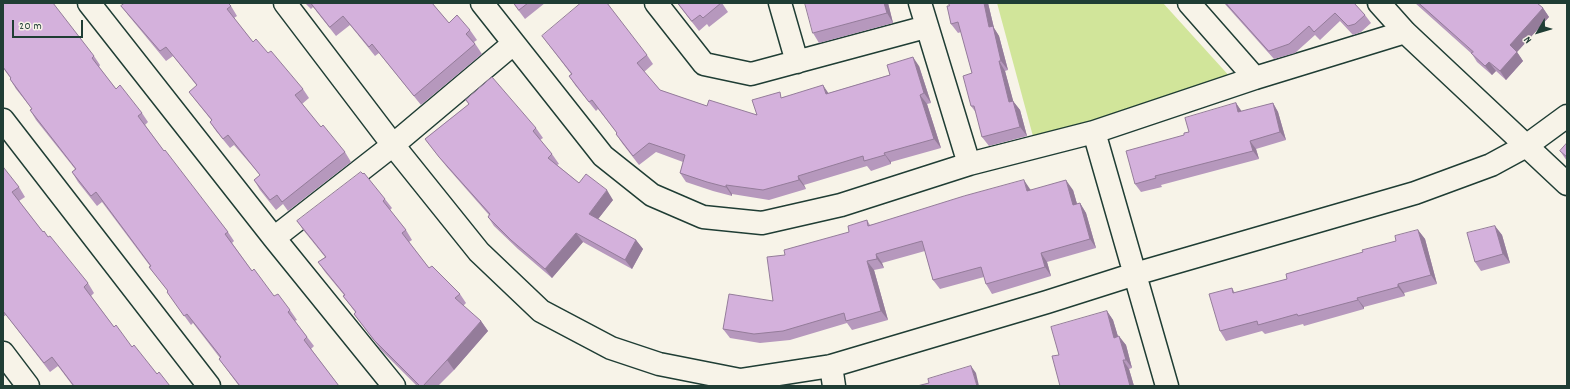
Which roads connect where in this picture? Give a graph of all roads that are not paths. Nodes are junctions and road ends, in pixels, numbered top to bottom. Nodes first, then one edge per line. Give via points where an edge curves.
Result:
1 (89, 3) edge
2 (285, 3) edge
3 (482, 3) edge
4 (656, 3) edge
5 (780, 3) edge
6 (920, 3) edge
7 (1189, 3) edge
8 (1379, 3) edge
9 (926, 27) junction
10 (1405, 32) junction
11 (513, 44) junction
12 (797, 62) junction
13 (1255, 78) junction
14 (1567, 116) edge
15 (3, 120) edge
16 (1094, 132) junction
17 (393, 145) junction
18 (1526, 146) junction
19 (969, 164) junction
20 (1567, 184) edge
21 (274, 238) junction
22 (1135, 274) junction
23 (3, 353) edge
24 (832, 376) edge
25 (28, 386) edge
26 (209, 386) edge
27 (394, 386) edge
28 (1167, 386) edge

1 - 21 street
2 - 17 street
3 - 11 street
4 - 12 street via 704,64 751,74
5 - 12 street
6 - 9 street
7 - 13 street
8 - 10 street
9 - 12 street
9 - 19 street
10 - 13 street
10 - 18 street
11 - 17 street
11 - 19 street via 603,156 652,195 703,217 762,223 841,205
13 - 16 street
14 - 18 street
15 - 26 street
16 - 19 street
16 - 22 street
17 - 21 street
17 - 24 street via 479,252 541,311 611,348 659,364 740,380
18 - 20 street
18 - 22 street via 1491,165 1415,193
21 - 27 street
22 - 24 street
22 - 28 street
23 - 25 street

